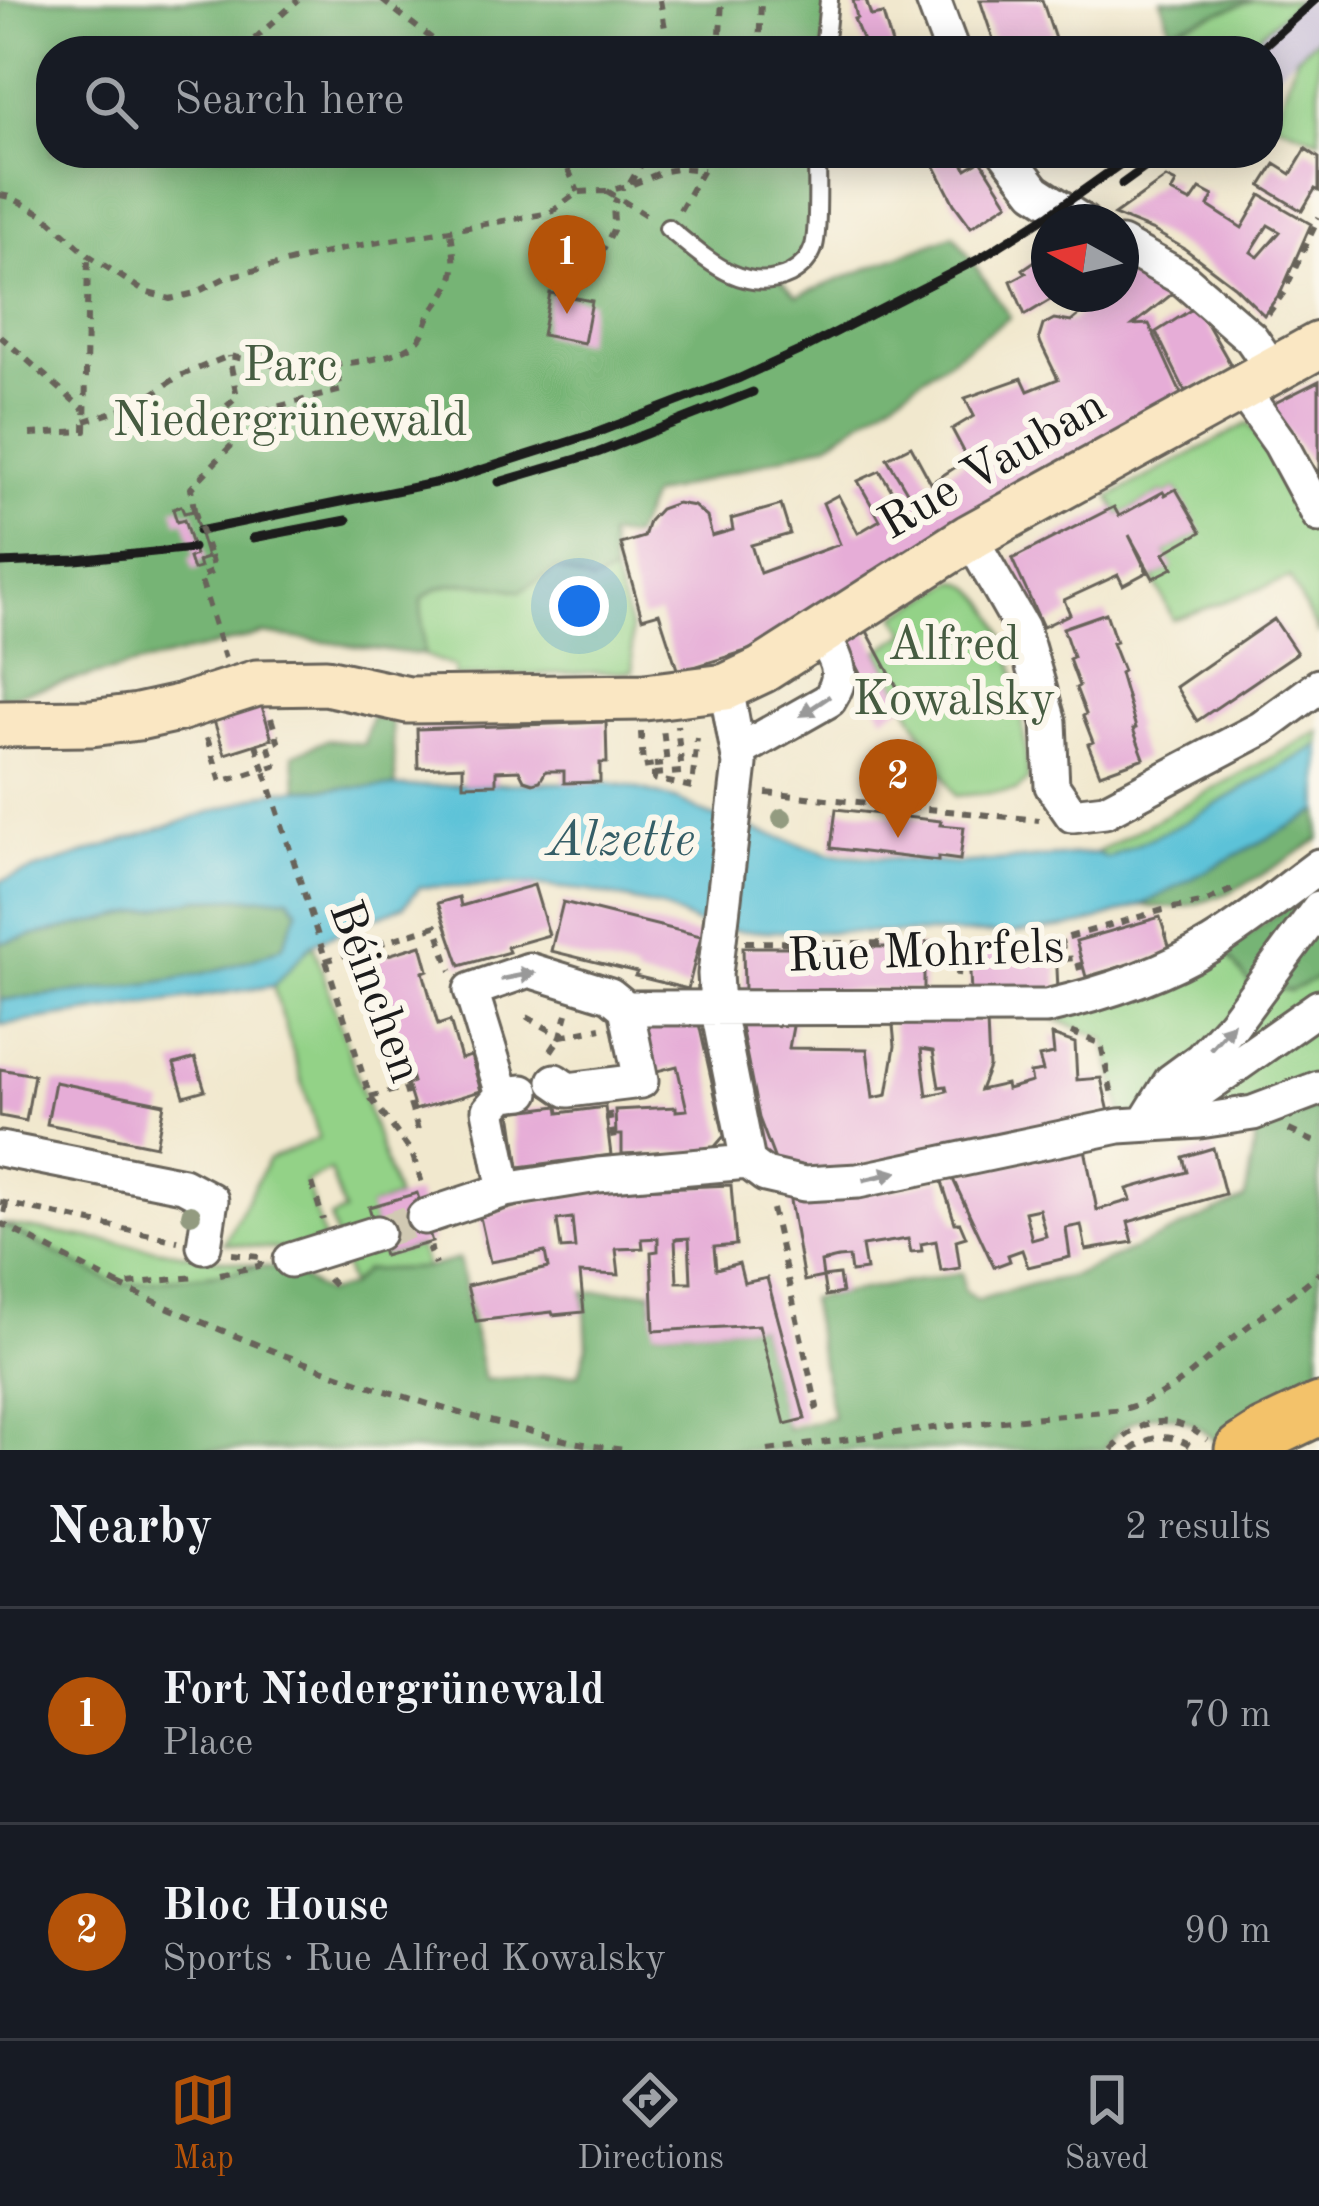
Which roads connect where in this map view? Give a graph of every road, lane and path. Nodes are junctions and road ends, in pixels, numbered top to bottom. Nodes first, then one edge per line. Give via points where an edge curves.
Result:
1 (298, 0) edge
2 (382, 0) edge
3 (660, 0) edge
4 (722, 0) edge
5 (761, 0) edge
6 (829, 0) edge
7 (933, 0) edge
8 (258, 36) edge
9 (429, 36) edge
10 (666, 36) edge
11 (720, 36) edge
12 (760, 36) edge
13 (825, 36) edge
14 (946, 36) edge
15 (567, 168) edge
16 (639, 168) edge
17 (817, 168) edge
18 (1018, 168) edge
19 (703, 170) joint
20 (628, 186) junction
21 (607, 191) junction
22 (578, 192) junction
23 (0, 195) edge
24 (617, 198) junction
25 (1056, 204) edge
26 (1319, 217) edge
27 (668, 228) junction
28 (451, 232) junction
29 (1139, 254) edge
30 (88, 256) junction
31 (560, 295) dead end
32 (0, 336) edge
33 (1319, 345) edge
34 (229, 356) junction
35 (334, 365) junction
36 (1254, 365) junction
37 (227, 406) dead end
38 (84, 409) junction
39 (85, 421) junction
40 (30, 434) dead end
41 (1319, 515) edge
42 (970, 537) junction
43 (821, 632) junction
44 (225, 659) dead end
45 (1319, 686) edge
46 (726, 687) junction
47 (677, 722) dead end
48 (0, 724) edge
49 (664, 728) dead end
50 (641, 729) dead end
51 (208, 738) dead end
52 (697, 738) dead end
53 (256, 744) dead end
54 (268, 745) dead end
55 (739, 751) junction
56 (264, 770) junction
57 (654, 770) junction
58 (736, 802) junction
59 (1072, 814) junction
60 (1319, 866) edge
61 (1247, 882) dead end
62 (1319, 908) edge
63 (718, 936) junction
64 (1061, 940) junction
65 (960, 944) junction
66 (1077, 958) dead end
67 (325, 961) junction
68 (959, 973) dead end
69 (574, 984) junction
70 (471, 989) junction
71 (717, 1006) junction
72 (1319, 1006) edge
73 (1046, 1007) junction
74 (627, 1015) junction
75 (527, 1017) dead end
76 (561, 1036) junction
77 (1319, 1088) edge
78 (527, 1089) junction
79 (370, 1097) junction
80 (608, 1107) dead end
81 (1132, 1124) junction
82 (418, 1130) dead end
83 (613, 1136) dead end
84 (0, 1149) edge
85 (756, 1169) junction
86 (312, 1183) dead end
87 (505, 1190) junction
88 (3, 1203) edge
89 (428, 1227) junction
90 (376, 1233) tunnel mouth
91 (332, 1238) junction
92 (204, 1246) joint
93 (278, 1258) joint
94 (435, 1265) dead end
95 (1319, 1273) edge
96 (118, 1285) junction
97 (1319, 1409) edge
98 (802, 1412) dead end
99 (1319, 1425) edge
100 (1132, 1431) junction
101 (1139, 1443) junction
102 (794, 1449) edge
103 (629, 1450) edge
104 (768, 1450) edge
105 (1112, 1450) edge
106 (1131, 1450) edge
107 (1196, 1450) edge
108 (1216, 1450) edge
109 (1241, 1450) edge
110 (1287, 1450) edge

1 - 8 path
2 - 9 path
3 - 10 path
4 - 11 path
5 - 12 path
6 - 13 lane
7 - 14 street
15 - 22 path
16 - 20 path
17 - 27 lane via 814,245 802,268 779,279 731,275
18 - 25 street
19 - 20 path via 665,171
19 - 27 path
20 - 21 path
21 - 22 path
21 - 24 path
22 - 28 path via 550,213
23 - 30 path via 44,214
24 - 27 path
24 - 31 path via 613,230 585,284 563,280
26 - 36 path
28 - 30 path via 334,251 170,299
28 - 35 path via 452,285 415,343
29 - 36 street via 1182,278
30 - 38 path
32 - 38 path
33 - 36 main road, Rue Vauban
34 - 35 path via 293,369
34 - 37 path via 238,397
34 - 39 path via 177,376 139,404
35 - 44 path, bridge via 342,390 266,410 191,488 214,571 200,577
36 - 41 street via 1280,443
36 - 42 main road, Rue Vauban
38 - 39 path
39 - 40 path via 85,431
42 - 43 main road, Rue Vauban
42 - 59 street via 1022,628 1049,722 1052,786
43 - 46 main road, Rue Vauban
43 -> 55 street via 840,668 829,700
45 - 59 street via 1262,728 1105,812
46 - 48 main road via 645,697 408,700 291,680 237,687 138,718
46 - 55 street
47 - 57 path via 682,772
49 - 57 path via 667,764
50 - 57 path via 643,766
51 - 56 path via 221,782
52 - 57 path via 692,787 654,779
53 - 56 path, Béinchen
54 - 56 path via 274,766
55 - 58 street
56 - 67 path, Béinchen
58 - 59 path via 1031,821
58 - 63 street
60 - 73 street, Rue Mohrfels via 1185,959
61 - 64 path via 1205,902
81 -> 62 street via 1233,1024
63 - 65 path
63 - 71 street
64 - 65 path
64 - 66 path via 1064,959
65 - 68 path
67 - 70 path via 436,926 451,972
67 - 79 path, Béinchen
70 -> 69 street via 530,970
69 - 74 street via 610,995
69 - 76 path
70 - 78 street
71 - 73 street, Rue Mohrfels
71 - 74 street, Rue Mohrfels
71 - 85 street
72 - 81 street via 1187,1100
73 - 81 path via 1051,1024 1101,1044
74 - 76 path
74 - 78 street via 640,1081
75 - 76 path
76 - 78 path
77 - 81 street via 1253,1113
78 - 87 street via 489,1110
79 - 82 path via 405,1087
79 - 89 path, Béinchen via 412,1153
80 - 83 path
85 -> 81 street via 804,1184 858,1180
84 - 92 street via 183,1185 211,1200
85 - 87 street via 598,1175
85 - 98 path via 817,1407
86 - 91 path
87 - 89 street
88 - 92 path
88 - 96 path via 2,1224
89 - 94 path, Béinchen
90 - 91 street
91 - 93 street
93 - 96 path via 227,1273
95 - 102 path via 1150,1402
96 - 103 path via 337,1376 461,1414
97 - 109 main road
99 - 110 main road
100 - 101 path
100 - 105 path
100 - 108 path via 1174,1422
101 - 106 path
101 - 107 path via 1172,1437
102 - 104 path

